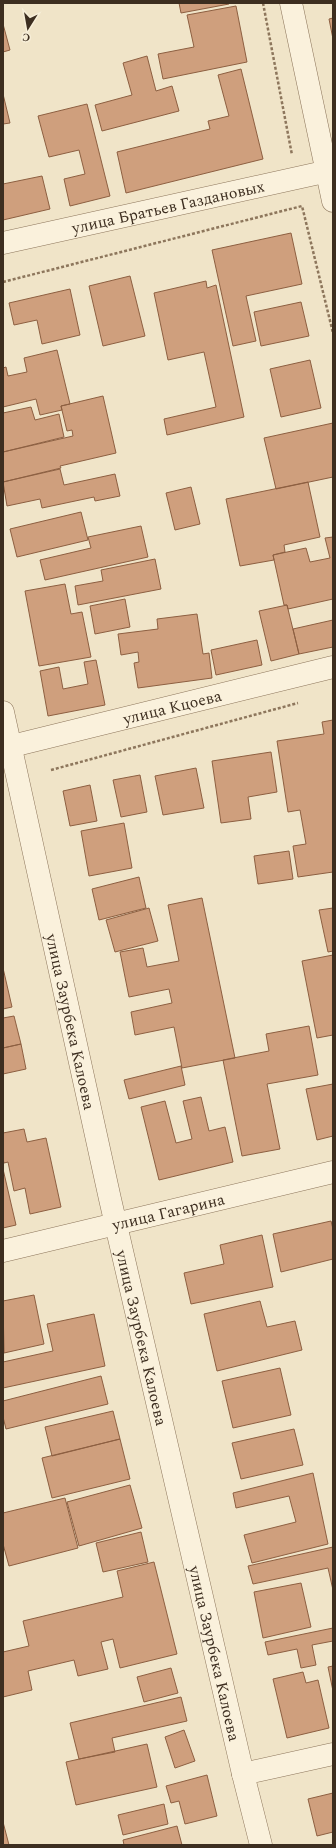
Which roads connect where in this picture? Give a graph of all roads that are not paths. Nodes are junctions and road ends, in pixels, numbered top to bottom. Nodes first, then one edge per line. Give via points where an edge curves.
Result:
1 (291, 3) edge
2 (330, 171) edge
3 (333, 201) edge
4 (3, 243) edge
5 (333, 667) edge
6 (3, 712) edge
7 (12, 746) junction
8 (333, 1172) edge
9 (116, 1224) junction
10 (3, 1251) edge
11 (333, 1754) edge
12 (243, 1774) junction
13 (261, 1845) edge

1 - 2 street
2 - 3 street
2 - 4 street, улица Братьев Газдановых
5 - 7 street, улица Кцоева
6 - 7 street, улица Заурбека Калоева
7 - 9 street, улица Заурбека Калоева
8 - 9 street, улица Гагарина
9 - 10 street, улица Гагарина
9 - 12 street, улица Заурбека Калоева
11 - 12 street
12 - 13 street, улица Заурбека Калоева

